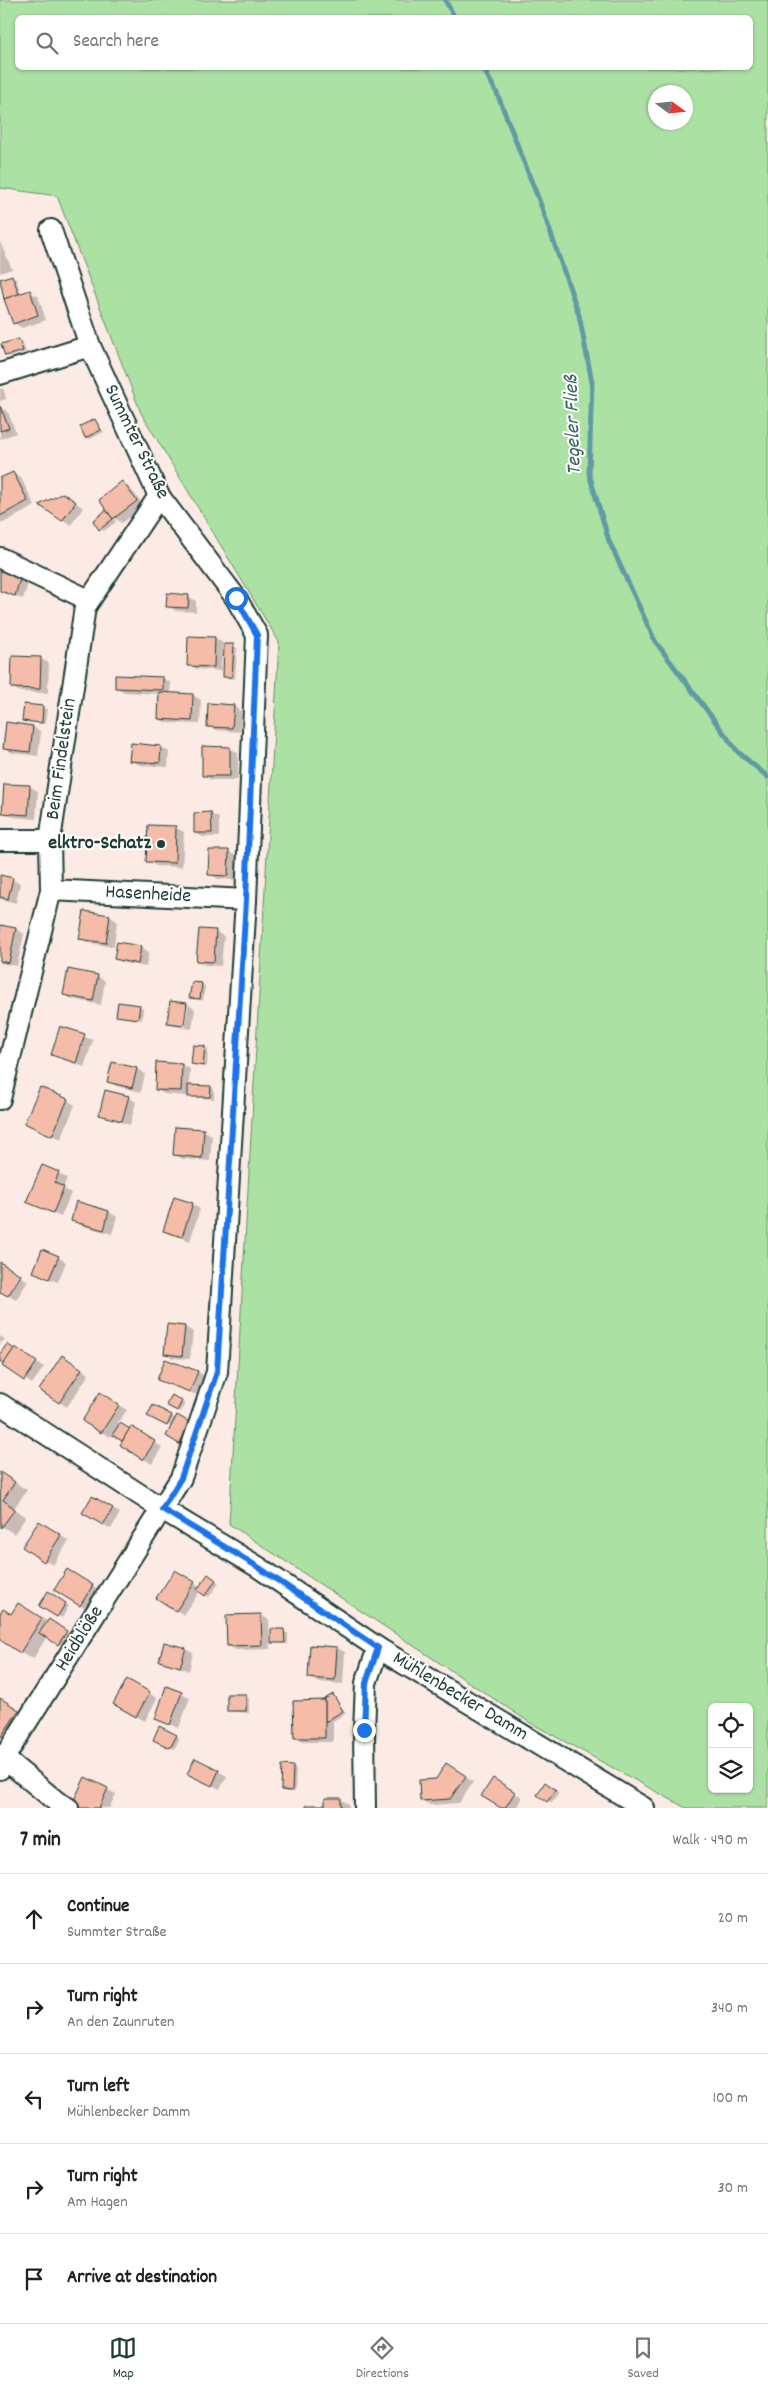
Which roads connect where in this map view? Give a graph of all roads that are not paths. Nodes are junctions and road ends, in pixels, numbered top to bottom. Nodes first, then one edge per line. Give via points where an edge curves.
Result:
1 (52, 230) dead end
2 (90, 346) junction
3 (0, 374) edge
4 (159, 496) junction
5 (0, 558) edge
6 (89, 600) junction
7 (257, 635) joint
8 (0, 840) edge
9 (50, 840) junction
10 (51, 890) junction
11 (246, 900) junction
12 (0, 1099) edge
13 (0, 1404) edge
14 (162, 1509) junction
15 (378, 1648) junction
16 (2, 1761) edge
17 (68, 1808) edge
18 (365, 1808) edge
19 (644, 1808) edge

1 - 2 street, Summter Straße
2 - 3 street
2 - 4 street, Summter Straße
4 - 6 street, Beim Findelstein
4 - 7 street, Summter Straße via 236,598
5 - 6 street
6 - 9 street, Beim Findelstein via 85,607
7 - 11 street, Heidblöße
8 - 9 street
9 - 10 street, Beim Findelstein
10 - 11 street, Hasenheide
10 - 12 street, Beim Findelstein
11 - 14 street, Heidblöße via 217,1372 181,1478
13 - 14 street, Mühlenbecker Damm
14 - 15 street, Mühlenbecker Damm via 258,1567
14 - 16 street, Heidblöße
15 - 18 street via 366,1683
15 - 19 street, Mühlenbecker Damm
16 - 17 street

